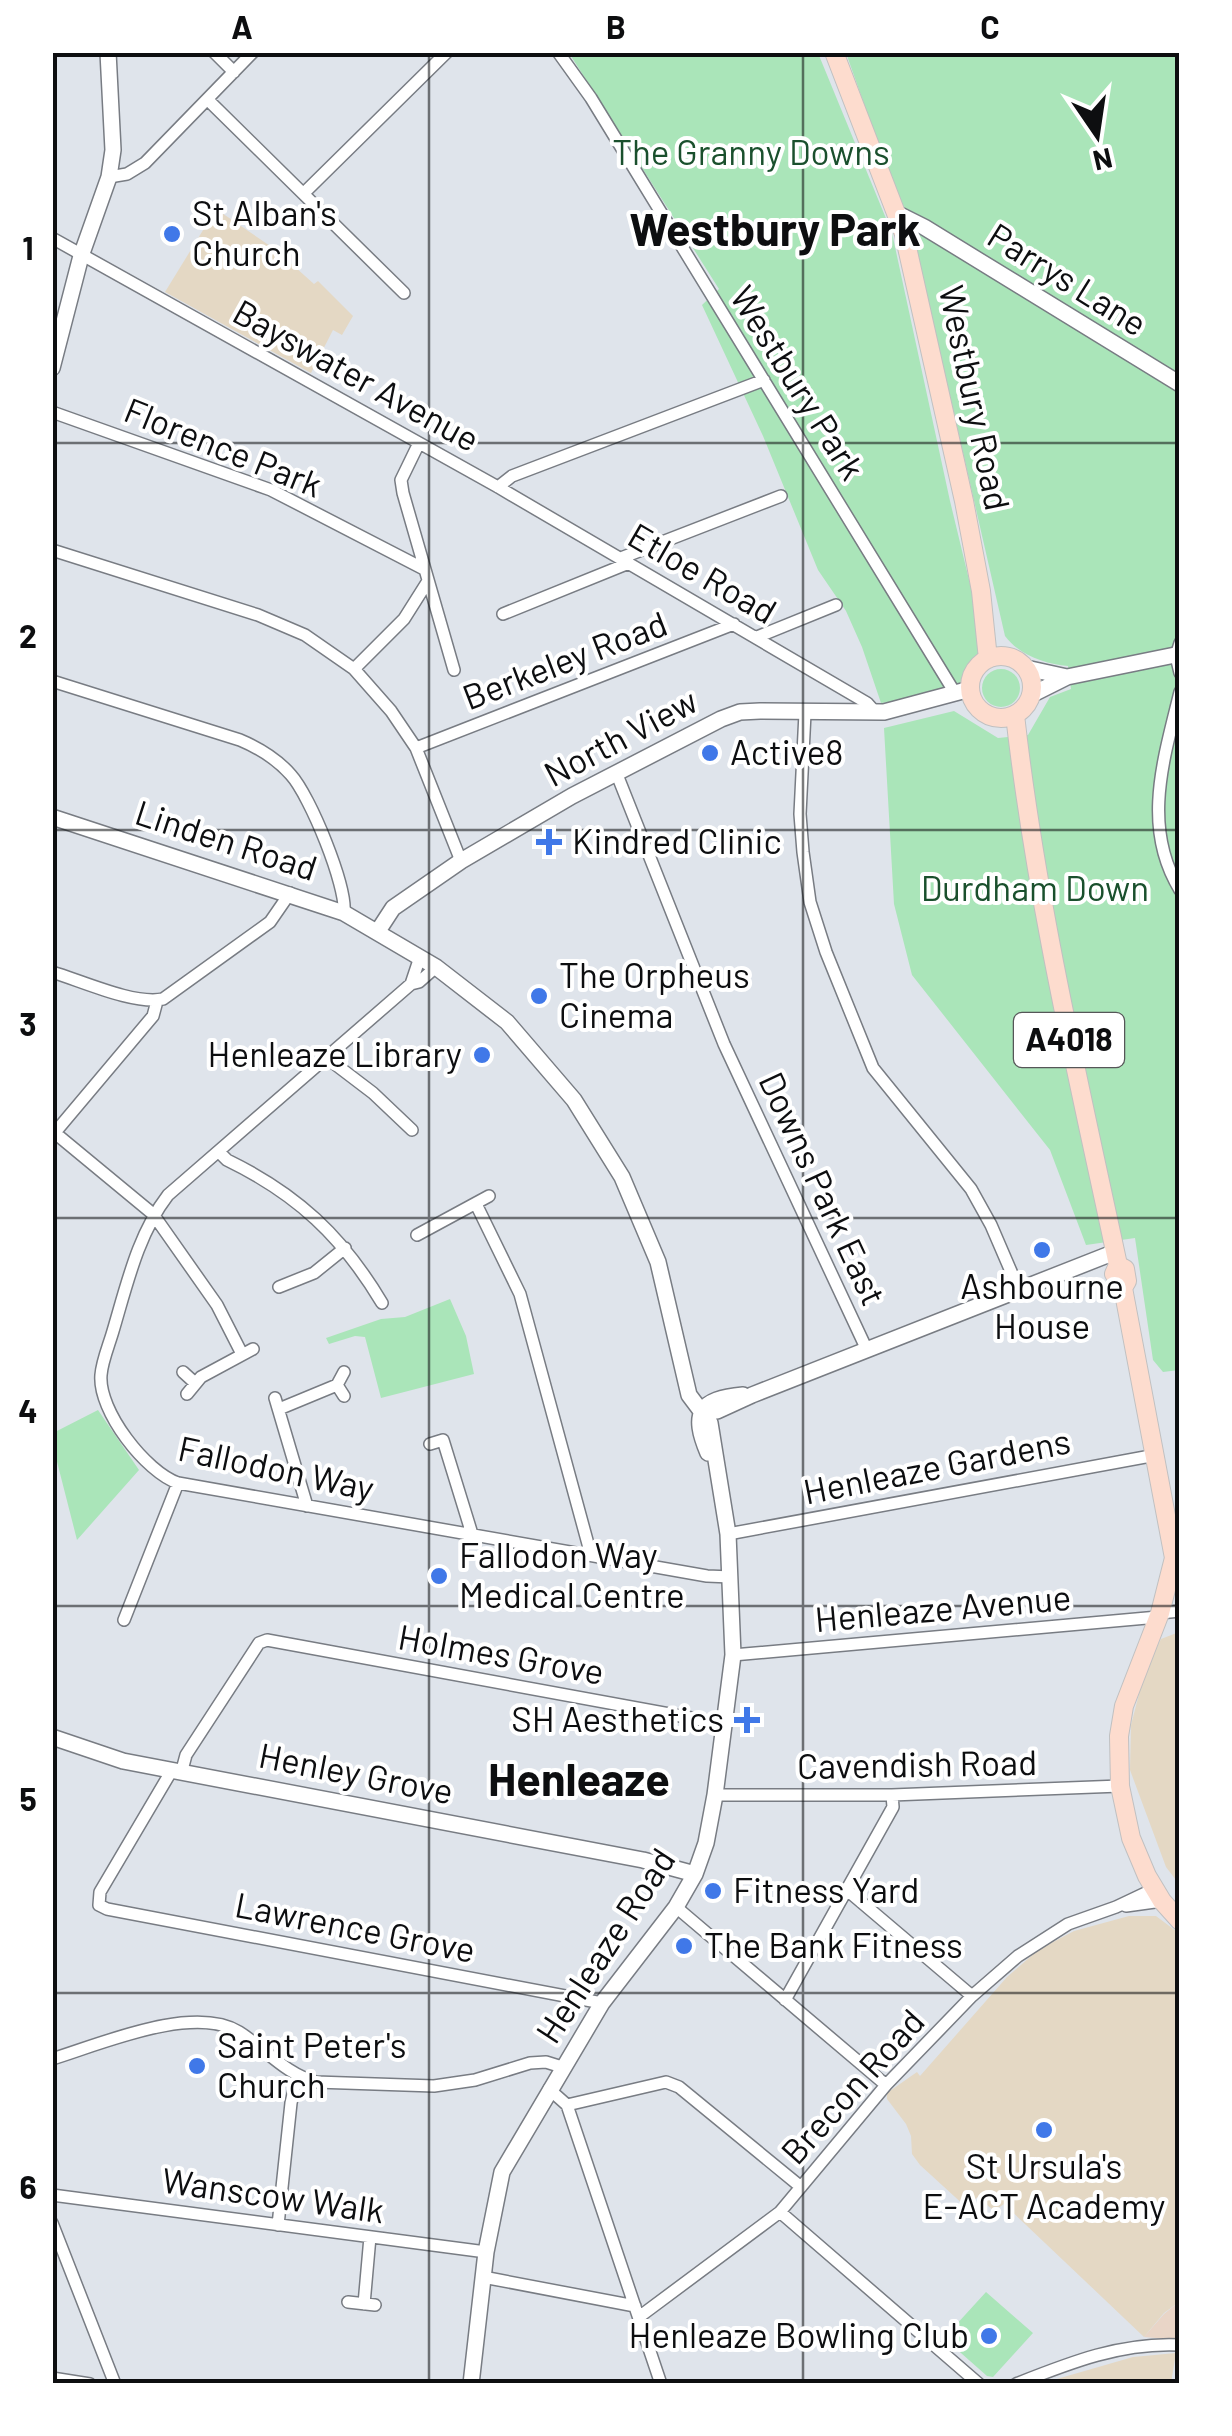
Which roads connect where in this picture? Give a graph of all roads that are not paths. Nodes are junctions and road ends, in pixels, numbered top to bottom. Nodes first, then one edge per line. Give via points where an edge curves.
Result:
1 (108, 52) edge
2 (214, 52) edge
3 (253, 52) edge
4 (447, 52) edge
5 (558, 52) edge
6 (834, 52) edge
7 (234, 72) junction
8 (208, 100) junction
9 (109, 178) junction
10 (305, 192) junction
11 (898, 214) junction
12 (924, 226) junction
13 (904, 234) junction
14 (52, 238) edge
15 (81, 256) junction
16 (404, 293) dead end
17 (52, 368) edge
18 (764, 380) junction
19 (1180, 384) edge
20 (52, 412) edge
21 (420, 443) junction
22 (498, 487) junction
23 (781, 496) dead end
24 (52, 550) edge
25 (625, 561) junction
26 (426, 575) junction
27 (836, 605) dead end
28 (503, 614) dead end
29 (734, 624) junction
30 (757, 637) junction
31 (1178, 657) edge
32 (995, 658) junction
33 (1026, 668) junction
34 (354, 669) junction
35 (454, 670) dead end
36 (1067, 676) junction
37 (52, 681) edge
38 (1180, 692) edge
39 (966, 694) junction
40 (1031, 695) junction
41 (805, 712) junction
42 (875, 712) junction
43 (1008, 716) junction
44 (416, 748) junction
45 (616, 772) junction
46 (52, 817) edge
47 (461, 860) junction
48 (1174, 869) edge
49 (1180, 890) edge
50 (290, 893) junction
51 (344, 913) junction
52 (378, 931) junction
53 (420, 957) junction
54 (436, 967) junction
55 (52, 972) edge
56 (411, 984) junction
57 (156, 1000) junction
58 (326, 1058) junction
59 (55, 1130) edge
60 (412, 1130) dead end
61 (219, 1152) junction
62 (489, 1196) dead end
63 (476, 1204) junction
64 (153, 1214) junction
65 (417, 1234) dead end
66 (345, 1248) junction
67 (1116, 1259) junction
68 (382, 1275) dead end
69 (370, 1282) junction
70 (1019, 1290) junction
71 (295, 1298) dead end
72 (382, 1303) dead end
73 (867, 1350) junction
74 (183, 1372) dead end
75 (344, 1372) dead end
76 (702, 1408) junction
77 (430, 1444) dead end
78 (1156, 1455) junction
79 (178, 1483) junction
80 (307, 1506) junction
81 (472, 1534) junction
82 (728, 1534) junction
83 (591, 1555) junction
84 (1174, 1572) edge
85 (731, 1577) junction
86 (1166, 1614) edge
87 (124, 1620) dead end
88 (733, 1654) junction
89 (724, 1724) junction
90 (52, 1737) edge
91 (177, 1770) junction
92 (1120, 1786) junction
93 (892, 1794) junction
94 (715, 1796) junction
95 (695, 1874) junction
96 (847, 1890) junction
97 (1158, 1895) junction
98 (676, 1907) junction
99 (1180, 1922) edge
100 (972, 1996) junction
101 (785, 2000) junction
102 (602, 2003) junction
103 (52, 2059) edge
104 (562, 2067) junction
105 (297, 2077) junction
106 (886, 2085) junction
107 (549, 2089) junction
108 (567, 2105) junction
109 (801, 2187) junction
110 (52, 2195) edge
111 (780, 2212) junction
112 (52, 2224) edge
113 (278, 2224) junction
114 (370, 2237) junction
115 (486, 2252) junction
116 (483, 2277) junction
117 (348, 2302) dead end
118 (637, 2312) junction
119 (1180, 2345) edge
120 (52, 2378) edge
121 (90, 2384) edge
122 (115, 2384) edge
123 (471, 2384) edge
124 (661, 2384) edge
125 (979, 2384) edge
126 (1016, 2384) edge

1 - 9 main road
2 - 7 street
3 - 7 street
4 - 10 street
5 - 18 street, Westbury Park
6 - 11 main road, Westbury Road
7 - 8 street
8 - 9 street via 146,163
8 - 10 street
9 - 15 main road
10 - 16 street
11 - 12 main road, Parrys Lane
11 - 13 main road, Westbury Road
12 - 13 main road
12 - 19 main road, Parrys Lane
13 - 32 main road, Westbury Road
14 - 15 street, Bayswater Avenue
15 - 17 main road
15 - 21 street, Bayswater Avenue
18 - 22 street
18 - 39 street, Westbury Park via 944,677
20 - 26 street, Florence Park via 271,490
21 - 22 street, Bayswater Avenue
21 - 26 street via 401,480
22 - 25 street, Etloe Road
23 - 25 street
24 - 34 street via 258,615 305,634
25 - 28 street
25 - 29 street, Etloe Road
26 - 34 street via 404,619
26 - 35 street
27 - 30 street
29 - 30 street, Etloe Road
29 - 44 street, Berkeley Road
30 - 42 street, Etloe Road
31 - 36 main road
32 - 33 main road
32 - 39 main road via 975,671
33 - 36 main road
33 - 40 main road
34 - 44 street
36 - 40 main road
37 - 51 street via 266,753 299,786 340,880
38 - 48 street via 1157,800 1158,828
39 - 42 main road, North View
39 - 43 main road via 984,713
40 - 43 main road
41 - 42 main road, North View
41 - 45 main road, North View via 740,712
41 - 70 street via 803,852 826,952 873,1068 971,1189
43 - 67 main road, A4018
44 - 47 street
45 - 47 main road, North View
45 - 73 street, Downs Park East via 724,1044
46 - 50 main road, Linden Road
47 - 52 main road, North View via 392,908
48 - 49 street
50 - 51 main road, Linden Road
50 - 57 street via 270,922 172,996
51 - 52 main road, Linden Road
52 - 53 main road, Linden Road
53 - 54 main road, Linden Road
53 - 56 street
54 - 56 street
54 - 76 main road, Henleaze Road via 507,1022 574,1100 622,1176 652,1247 689,1395
55 - 57 street
56 - 58 street
57 - 59 street via 153,1016
58 - 60 street
58 - 61 street
59 - 64 street
61 - 64 street
61 - 66 street via 291,1196
62 - 63 street
63 - 65 street
63 - 83 street via 520,1294
64 - 74 street via 248,1352 191,1389
64 - 79 street, Fallodon Way via 100,1374 110,1413 148,1464
66 - 69 street
66 - 71 street via 285,1285
67 - 70 main road
67 - 78 main road, A4018 via 1126,1275 1123,1288
68 - 69 street
69 - 72 street
70 - 73 main road
73 - 76 main road
75 - 80 street via 340,1391 277,1404
76 - 82 main road, Henleaze Road via 700,1436 715,1468
77 - 81 street via 443,1440
78 - 82 street, Henleaze Gardens
78 - 84 main road, A4018 via 1168,1540 1162,1565
79 - 80 street, Fallodon Way
79 - 87 street
80 - 81 street, Fallodon Way
81 - 83 street, Fallodon Way
82 - 85 main road, Henleaze Road
83 - 85 street, Fallodon Way
84 - 86 main road, A4018
85 - 88 main road, Henleaze Road
86 - 88 street, Henleaze Avenue
86 - 92 main road, A4018 via 1124,1706
88 - 89 main road, Henleaze Road
89 - 91 street, Holmes Grove via 268,1640 259,1643
89 - 94 main road, Henleaze Road
90 - 91 main road, Henley Grove via 123,1761
91 - 95 main road, Henley Grove
91 - 102 street, Lawrence Grove via 100,1892 106,1910
92 - 93 street, Cavendish Road
92 - 97 main road, A4018 via 1131,1838
93 - 94 street, Cavendish Road
93 - 96 street via 893,1807
94 - 95 main road, Henleaze Road
95 - 98 main road, Henleaze Road
96 - 100 street
96 - 101 street
97 - 99 main road, A4018
97 - 100 street, Brecon Road via 1040,1939
98 - 101 street
98 - 102 main road, Henleaze Road
100 - 106 street, Brecon Road
101 - 106 street
102 - 104 main road, Henleaze Road
103 - 105 street via 142,2032 218,2023
104 - 105 street via 540,2062 434,2086
104 - 107 main road, Henleaze Road
105 - 113 street
106 - 109 street, Brecon Road
107 - 108 street
107 - 115 main road, Henleaze Road via 502,2172
108 - 109 street via 666,2082
108 - 118 street
109 - 111 street, Brecon Road
110 - 113 street, Wanscow Walk
111 - 118 street, Brecon Road
111 - 125 street
112 - 122 street
113 - 114 street, Wanscow Walk
114 - 115 street, Wanscow Walk
114 - 117 street via 370,2304
115 - 116 main road, Henleaze Road
116 - 118 street
116 - 123 main road, Henleaze Road
118 - 124 street
119 - 126 street via 1116,2350
120 - 121 street

